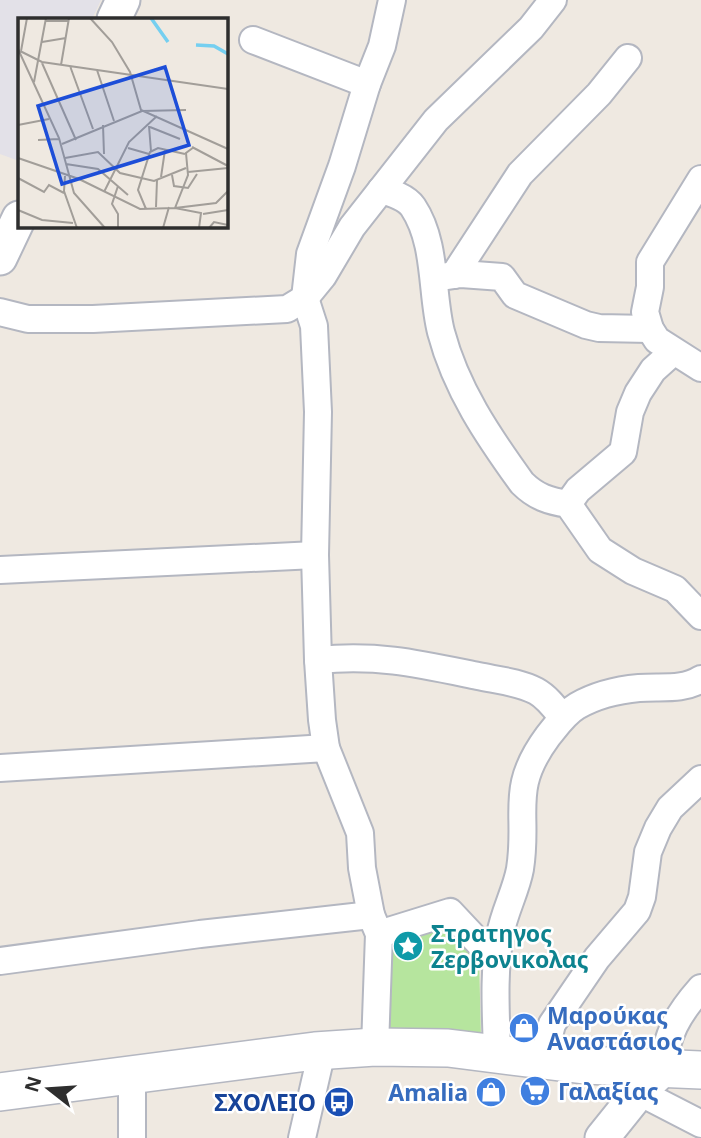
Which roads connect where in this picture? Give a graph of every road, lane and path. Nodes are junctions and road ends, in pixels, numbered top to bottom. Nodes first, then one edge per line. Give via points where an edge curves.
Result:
1 (123, 0) edge
2 (392, 0) edge
3 (553, 0) edge
4 (114, 18) edge
5 (253, 40) dead end
6 (628, 58) dead end
7 (367, 84) junction
8 (701, 179) edge
9 (380, 190) junction
10 (18, 220) edge
11 (691, 220) edge
12 (0, 258) edge
13 (443, 277) junction
14 (305, 298) junction
15 (0, 312) edge
16 (650, 329) junction
17 (673, 352) junction
18 (701, 368) edge
19 (568, 505) junction
20 (315, 555) junction
21 (0, 570) edge
22 (701, 616) edge
23 (318, 660) junction
24 (701, 679) edge
25 (562, 718) junction
26 (326, 748) junction
27 (0, 768) edge
28 (701, 779) edge
29 (375, 924) junction
30 (0, 961) edge
31 (496, 961) junction
32 (701, 988) edge
33 (374, 1048) junction
34 (322, 1051) junction
35 (497, 1053) junction
36 (543, 1060) junction
37 (701, 1070) edge
38 (132, 1074) junction
39 (650, 1081) junction
40 (0, 1092) edge
41 (701, 1124) edge
42 (132, 1138) edge
43 (302, 1138) edge
44 (602, 1138) edge

1 - 4 street
2 - 7 street via 382,46
3 - 9 street via 531,28 436,120
5 - 7 street
6 - 13 street via 520,174
7 - 14 street via 310,254
8 - 11 street
9 - 13 street via 412,206
9 - 14 street
10 - 12 street
11 - 16 street via 650,262 645,312
13 - 16 street via 502,277 515,295 586,325
13 - 19 street via 440,330 469,405 527,488
14 - 15 street via 287,309 93,319 28,318
14 - 20 street via 314,326 318,412
16 - 17 street
17 - 18 street
17 - 19 street via 653,370 638,393 623,452 578,490
19 - 22 street via 600,550 675,589
20 - 21 street
20 - 23 street
23 - 25 street via 388,658 499,680 536,691
23 - 26 street
24 - 25 street via 683,686 611,692 576,706
25 - 31 street via 531,762 523,783 522,857 504,914
26 - 27 street
26 - 29 street via 360,833 362,868
28 - 36 street via 670,808 658,828 648,852 637,911 597,958 552,1024
29 - 30 street via 200,934
29 - 31 street via 450,912
29 - 33 street
31 - 35 street
32 - 39 street via 669,1033
33 - 34 main road
33 - 35 main road
34 - 38 main road
34 - 43 street
35 - 36 main road
36 - 39 main road
37 - 39 main road
38 - 40 main road
38 - 42 street
39 - 41 street
39 - 44 street

